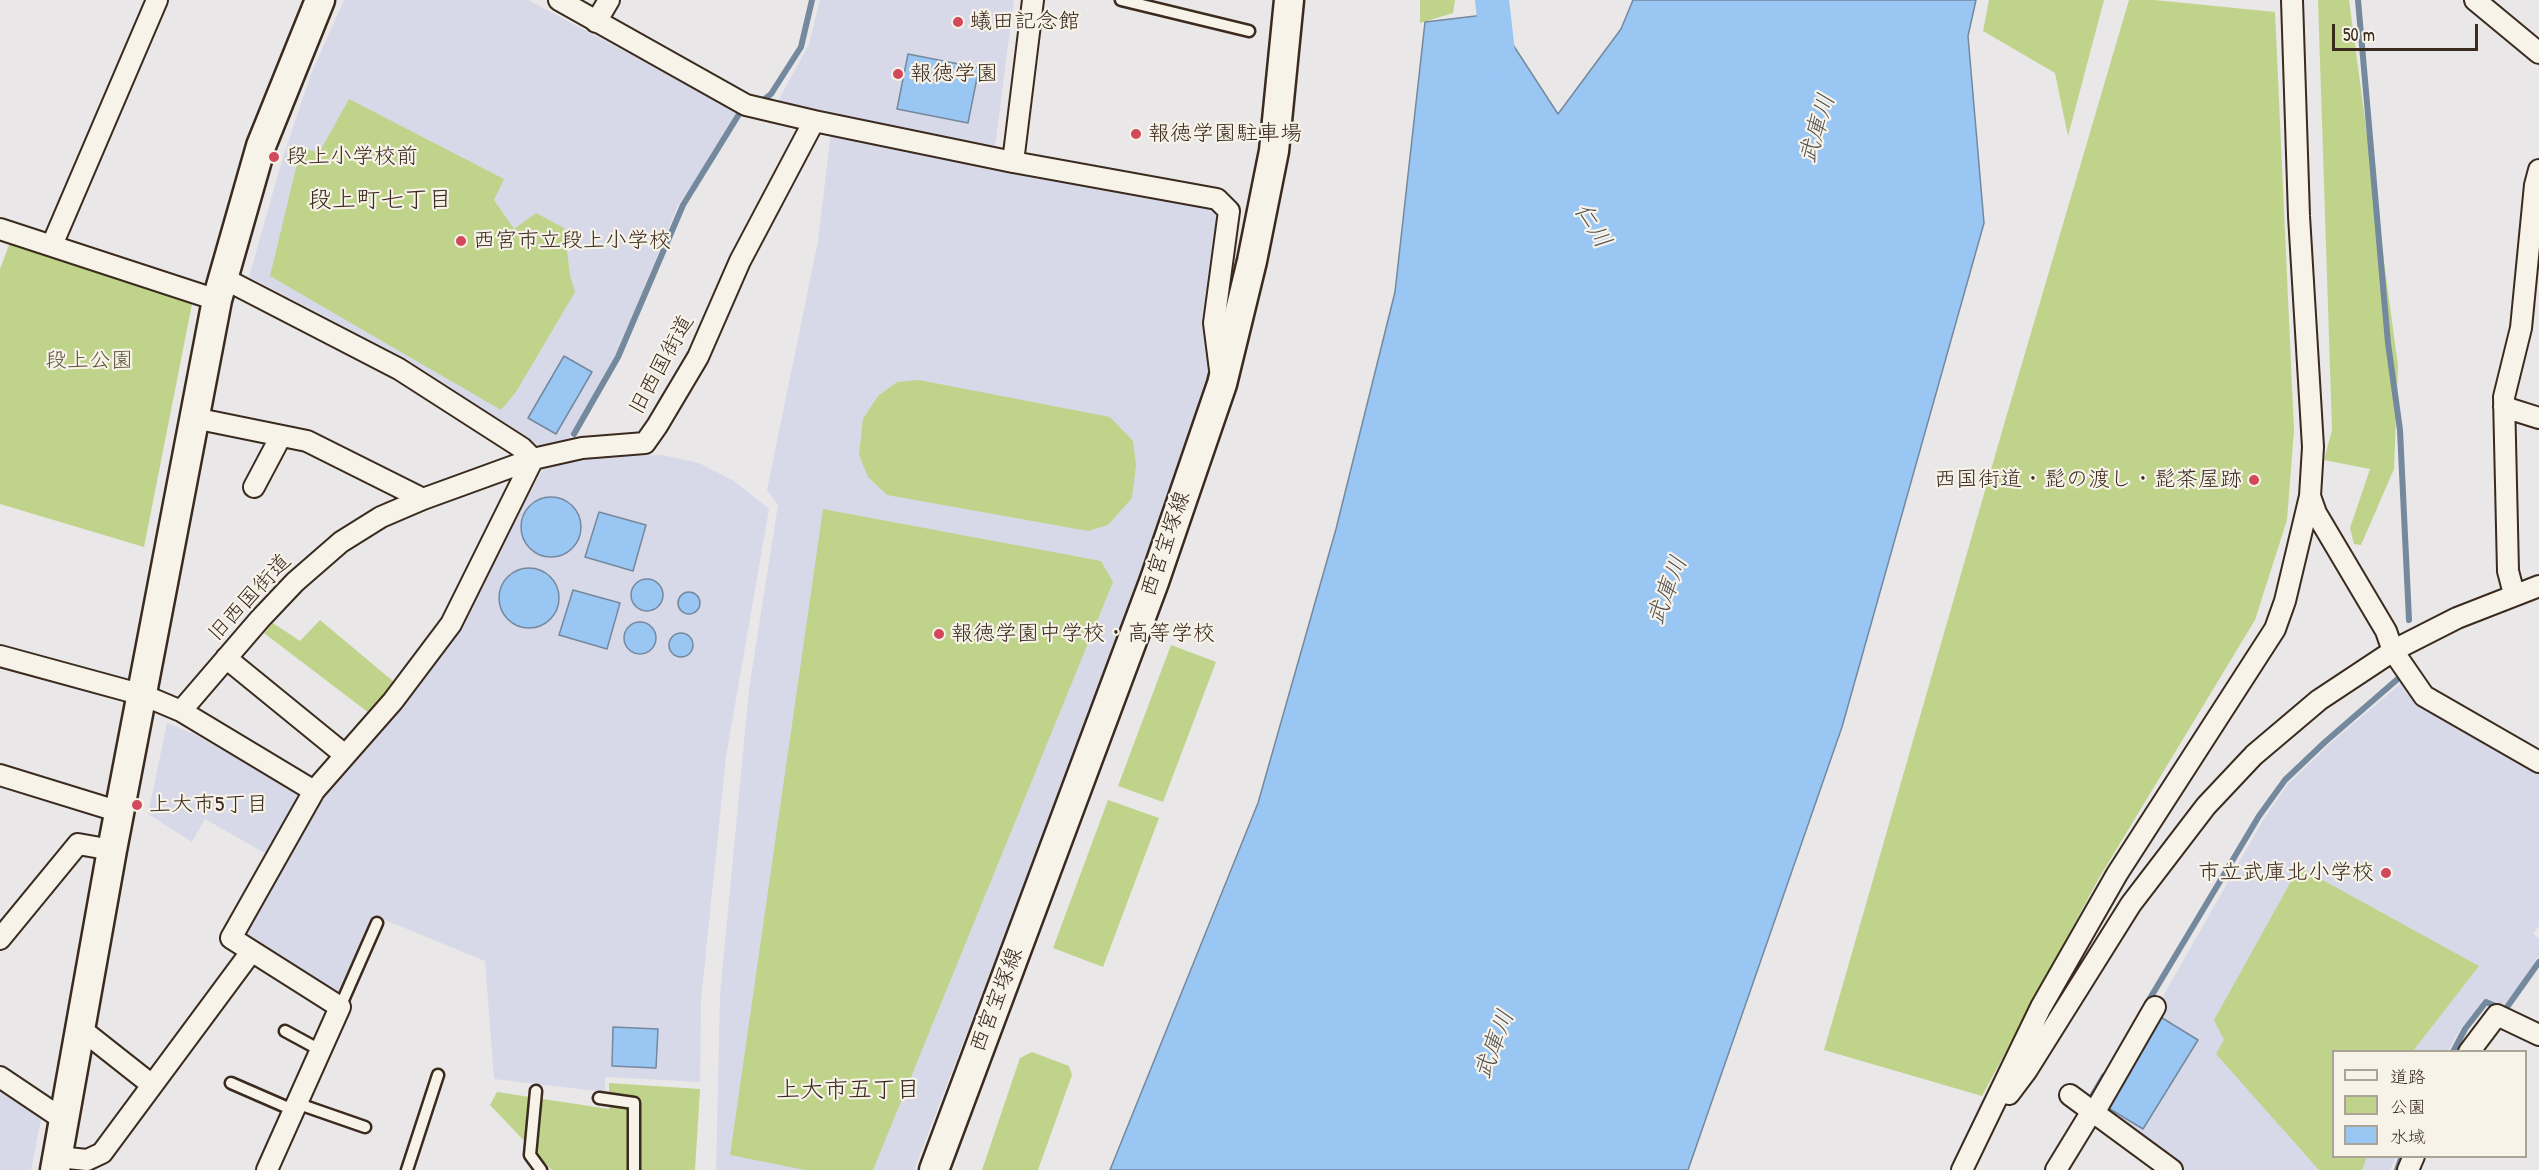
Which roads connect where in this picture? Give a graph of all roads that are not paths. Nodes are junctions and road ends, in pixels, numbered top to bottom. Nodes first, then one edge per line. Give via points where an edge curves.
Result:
1 (156, 0) edge
2 (320, 0) edge
3 (559, 0) edge
4 (609, 0) edge
5 (1033, 0) edge
6 (1121, 0) edge
7 (1289, 0) edge
8 (2292, 0) edge
9 (2475, 0) edge
10 (596, 22) junction
11 (1249, 31) dead end
12 (2539, 53) edge
13 (814, 121) junction
14 (1013, 162) junction
15 (2539, 170) edge
16 (0, 230) edge
17 (52, 245) junction
18 (220, 289) junction
19 (1222, 384) junction
20 (2504, 407) junction
21 (194, 418) junction
22 (2539, 418) edge
23 (281, 436) junction
24 (533, 459) junction
25 (254, 487) dead end
26 (2310, 496) junction
27 (423, 499) junction
28 (2539, 586) edge
29 (2514, 594) junction
30 (2393, 651) junction
31 (0, 656) edge
32 (226, 658) junction
33 (143, 696) junction
34 (181, 711) junction
35 (345, 755) junction
36 (2539, 762) edge
37 (0, 775) edge
38 (314, 791) junction
39 (120, 812) junction
40 (112, 850) junction
41 (377, 923) dead end
42 (0, 939) edge
43 (251, 952) junction
44 (340, 1007) junction
45 (2155, 1007) dead end
46 (81, 1029) junction
47 (285, 1031) dead end
48 (2539, 1035) edge
49 (320, 1050) junction
50 (2471, 1050) edge
51 (438, 1075) dead end
52 (0, 1077) edge
53 (231, 1083) dead end
54 (152, 1085) junction
55 (536, 1091) dead end
56 (2070, 1095) dead end
57 (599, 1098) dead end
58 (295, 1107) junction
59 (2090, 1110) junction
60 (64, 1120) junction
61 (365, 1127) dead end
62 (1978, 1136) junction
63 (57, 1164) edge
64 (267, 1170) edge
65 (406, 1170) edge
66 (541, 1170) edge
67 (634, 1170) edge
68 (934, 1170) edge
69 (1962, 1170) edge
70 (2056, 1170) edge
71 (2172, 1170) edge

1 - 17 street
2 - 18 main road via 261,146
3 - 10 street
4 - 10 street
5 - 14 street
6 - 11 lane
7 - 19 main road, 西宮宝塚線 via 1274,151
8 - 26 street via 2298,204 2313,447
9 - 12 street
10 - 13 street via 746,105
13 - 14 street
13 - 24 street, 旧西国街道 via 740,261 698,357 645,443 582,448
14 - 19 street via 1217,199 1229,211 1214,323
15 - 20 street via 2521,328
16 - 17 street
17 - 18 street
18 - 21 main road
18 - 24 street via 399,369 522,447
19 - 68 main road, 西宮宝塚線 via 1154,582
20 - 22 street
20 - 29 street via 2508,571
21 - 23 street
21 - 33 main road
23 - 25 street
23 - 27 street via 307,441
24 - 27 street, 旧西国街道
24 - 35 street via 451,624 393,701
26 - 30 street via 2316,513 2386,631
26 - 62 street via 2275,629 2116,874 2041,1007
27 - 32 street, 旧西国街道 via 341,542 295,582
28 - 29 street
29 - 30 street
30 - 36 street via 2424,696
30 - 62 street via 2319,700 2254,755 2206,806 2131,904 2027,1070
31 - 33 street
32 - 34 street, 旧西国街道
32 - 35 street
33 - 34 street
33 - 39 main road
34 - 38 street
35 - 38 street
37 - 39 street
38 - 43 street via 231,938
39 - 40 main road
40 - 42 street via 78,844
40 - 46 main road
41 - 44 lane
43 - 44 street
43 - 54 street
44 - 49 street
45 - 59 street via 2098,1106
46 - 54 street
46 - 60 main road
47 - 49 lane
48 - 50 street via 2497,1015
49 - 58 street
51 - 65 lane
52 - 60 street
53 - 58 lane
54 - 63 street via 102,1153 87,1160
55 - 66 lane via 530,1155
56 - 59 street
57 - 67 lane via 634,1103
58 - 61 lane
58 - 64 street
59 - 70 street
59 - 71 street
60 - 63 main road
62 - 69 street

